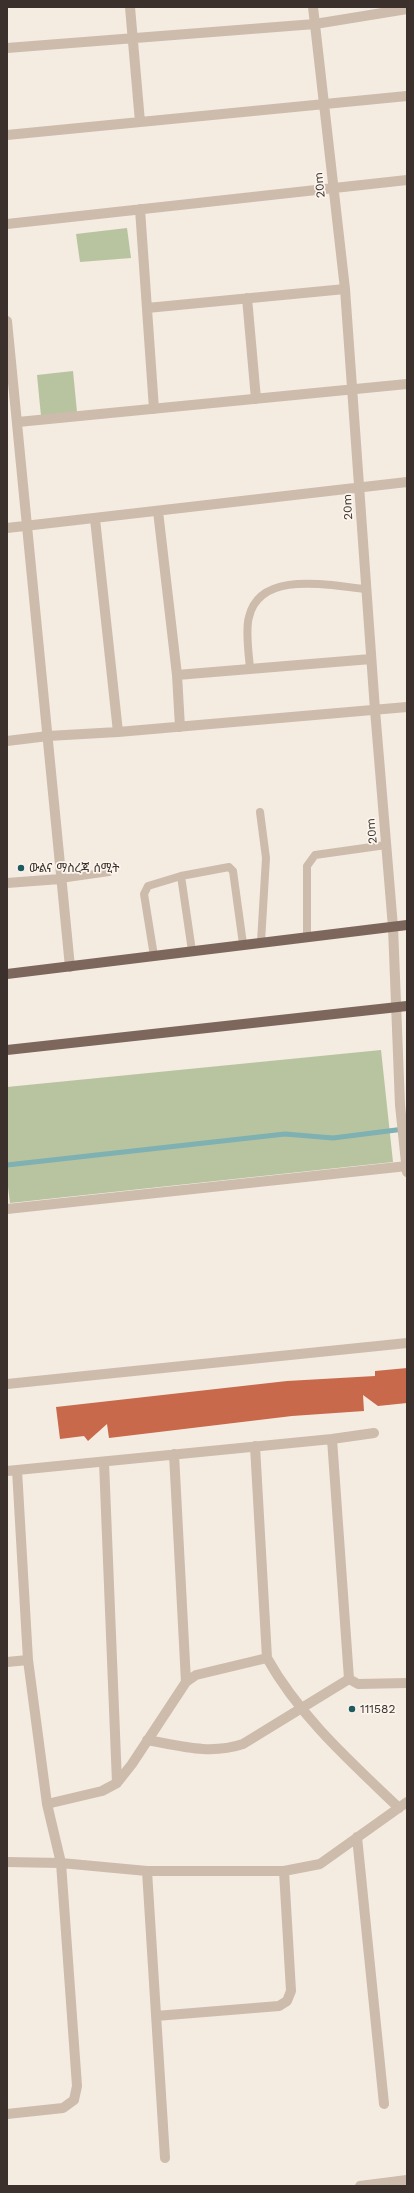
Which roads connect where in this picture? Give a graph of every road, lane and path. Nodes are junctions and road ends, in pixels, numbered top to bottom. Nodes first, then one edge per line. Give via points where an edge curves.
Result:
1 (130, 7) edge
2 (314, 7) edge
3 (407, 9) edge
4 (315, 24) junction
5 (133, 38) junction
6 (7, 48) edge
7 (407, 96) edge
8 (324, 104) junction
9 (140, 122) junction
10 (7, 134) edge
11 (407, 180) edge
12 (334, 188) junction
13 (140, 209) junction
14 (7, 224) edge
15 (345, 289) junction
16 (246, 298) junction
17 (147, 308) junction
18 (7, 321) edge
19 (10, 364) edge
20 (407, 384) edge
21 (352, 389) junction
22 (256, 399) junction
23 (154, 408) junction
24 (18, 422) junction
25 (407, 482) edge
26 (360, 487) junction
27 (158, 511) junction
28 (95, 519) junction
29 (28, 526) junction
30 (7, 528) edge
31 (366, 589) junction
32 (371, 659) junction
33 (250, 669) junction
34 (177, 675) junction
35 (407, 707) edge
36 (375, 710) junction
37 (180, 727) junction
38 (118, 732) junction
39 (48, 736) junction
40 (7, 741) edge
41 (260, 812) dead end
42 (386, 845) junction
43 (109, 872) dead end
44 (181, 876) junction
45 (60, 879) junction
46 (7, 883) edge
47 (407, 925) edge
48 (393, 927) junction
49 (308, 937) junction
50 (262, 942) junction
51 (242, 944) junction
52 (192, 951) junction
53 (154, 956) junction
54 (70, 967) junction
55 (7, 974) edge
56 (402, 1006) edge
57 (7, 1050) edge
58 (407, 1168) edge
59 (7, 1209) edge
60 (407, 1343) edge
61 (7, 1384) edge
62 (374, 1433) dead end
63 (332, 1439) junction
64 (255, 1446) junction
65 (174, 1454) junction
66 (104, 1462) junction
67 (18, 1470) junction
68 (7, 1472) edge
69 (267, 1658) junction
70 (28, 1660) junction
71 (7, 1662) edge
72 (349, 1679) junction
73 (186, 1682) junction
74 (407, 1683) edge
75 (302, 1708) junction
76 (147, 1740) junction
77 (116, 1783) junction
78 (47, 1804) junction
79 (403, 1805) edge
80 (357, 1838) junction
81 (7, 1862) edge
82 (61, 1863) junction
83 (147, 1871) junction
84 (284, 1871) junction
85 (156, 2016) junction
86 (384, 2104) dead end
87 (7, 2114) edge
88 (165, 2158) dead end
89 (407, 2180) edge
90 (360, 2186) edge

1 - 5 street
2 - 4 street, 20m
3 - 4 street
4 - 5 street
4 - 8 street, 20m
5 - 6 street
5 - 9 street
7 - 8 street
8 - 9 street
8 - 12 street, 20m
9 - 10 street
11 - 12 street
12 - 13 street
12 - 15 street, 20m
13 - 14 street
13 - 17 street
15 - 16 street
15 - 21 street, 20m
16 - 17 street
16 - 22 street
17 - 23 street
18 - 19 street
19 - 24 street
20 - 21 street
21 - 22 street
21 - 26 street, 20m
22 - 23 street
23 - 24 street
24 - 29 street
25 - 26 street
26 - 27 street
26 - 31 street, 20m
27 - 28 street
27 - 34 street
28 - 29 street
28 - 38 street
29 - 30 street
29 - 39 street
31 - 32 street, 20m
31 - 33 lane via 298,584 272,589 255,602 248,618
32 - 33 street
32 - 36 street, 20m
33 - 34 street
34 - 37 street
35 - 36 street
36 - 37 street
36 - 42 street, 20m
37 - 38 street
38 - 39 street
39 - 40 street
39 - 45 street
41 - 50 lane via 266,858
42 - 48 street, 20m
42 - 49 lane via 314,855 307,866
43 - 45 lane
44 - 51 lane via 229,867 233,871
44 - 52 lane
44 - 53 lane via 148,886 144,894
45 - 46 street
45 - 54 street
47 - 48 main road
48 - 49 main road
48 - 56 street, 20m
49 - 50 main road
50 - 51 main road
51 - 52 main road
52 - 53 main road
53 - 54 main road
54 - 55 main road
56 - 57 main road
56 - 58 street, 20m via 400,1104
58 - 59 street
60 - 61 street
62 - 63 street
63 - 64 street
63 - 72 street
64 - 65 street
64 - 69 street
65 - 66 street
65 - 73 street
66 - 67 street
66 - 77 street
67 - 68 street
67 - 70 street
69 - 73 street via 196,1675
69 - 75 street via 281,1683
70 - 71 street
70 - 78 street
72 - 74 street via 358,1684
72 - 75 street
73 - 76 street
75 - 76 street via 243,1744 226,1750 211,1751
75 - 79 street via 329,1741
76 - 77 street
77 - 78 street via 102,1791
78 - 82 street
79 - 80 street
80 - 84 street via 320,1864
80 - 86 street
81 - 82 street
82 - 83 street
82 - 87 street via 77,2086 74,2100 63,2108
83 - 84 street
83 - 85 street
84 - 85 street via 291,1991 287,2001 279,2006
85 - 88 street
89 - 90 street

